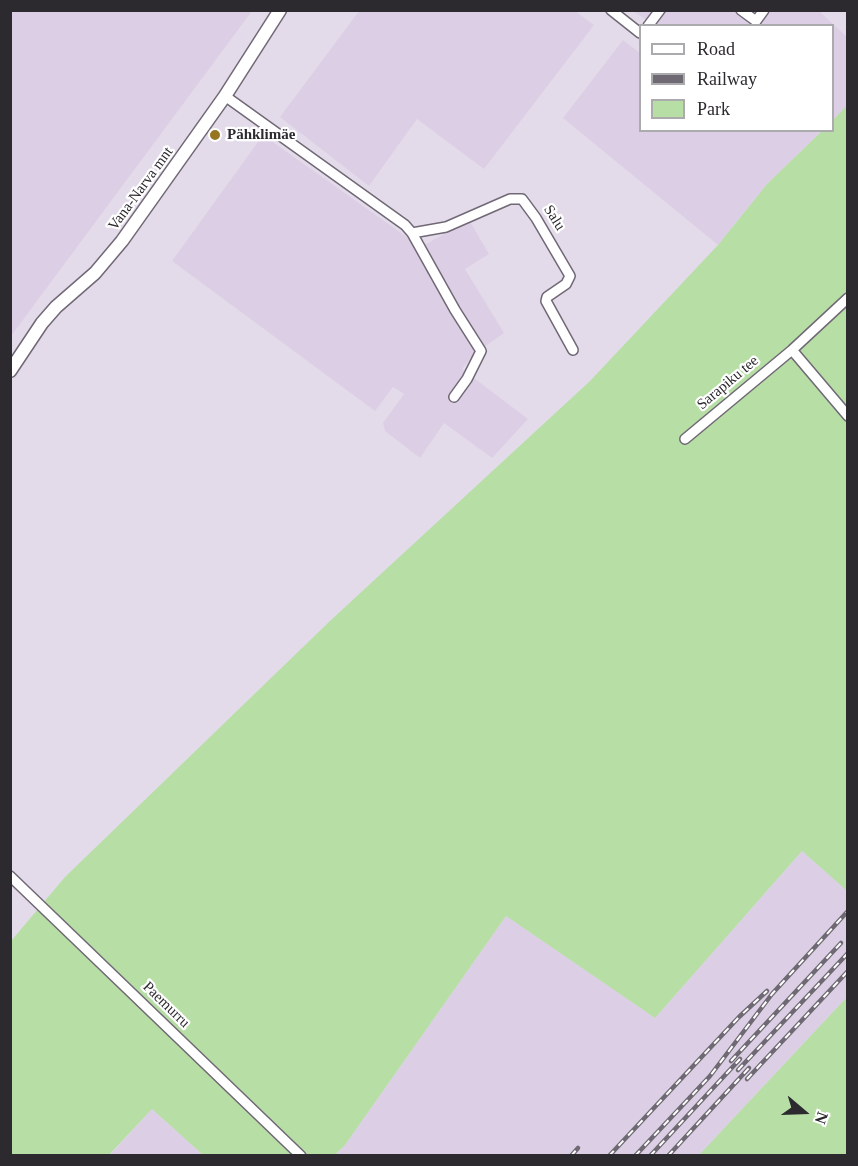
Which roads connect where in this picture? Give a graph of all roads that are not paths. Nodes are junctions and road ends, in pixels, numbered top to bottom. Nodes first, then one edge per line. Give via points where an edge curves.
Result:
1 (280, 10) edge
2 (611, 10) edge
3 (660, 10) edge
4 (741, 10) edge
5 (764, 10) edge
6 (650, 24) edge
7 (639, 32) edge
8 (225, 96) junction
9 (412, 232) junction
10 (848, 298) edge
11 (573, 350) dead end
12 (792, 350) junction
13 (10, 372) edge
14 (454, 397) dead end
15 (848, 416) edge
16 (685, 439) dead end
17 (10, 876) edge
18 (300, 1155) edge

1 - 8 main road, Vana-Narva mnt
2 - 7 street
3 - 6 street
4 - 5 street via 756,21
8 - 9 street
8 - 13 main road, Vana-Narva mnt via 122,241 42,323
9 - 11 street, Salu via 446,227 510,199 522,200 570,276 546,301
9 - 14 street via 481,351
10 - 12 street, Sarapiku tee
12 - 15 street
12 - 16 street, Sarapiku tee
17 - 18 street, Paemurru

